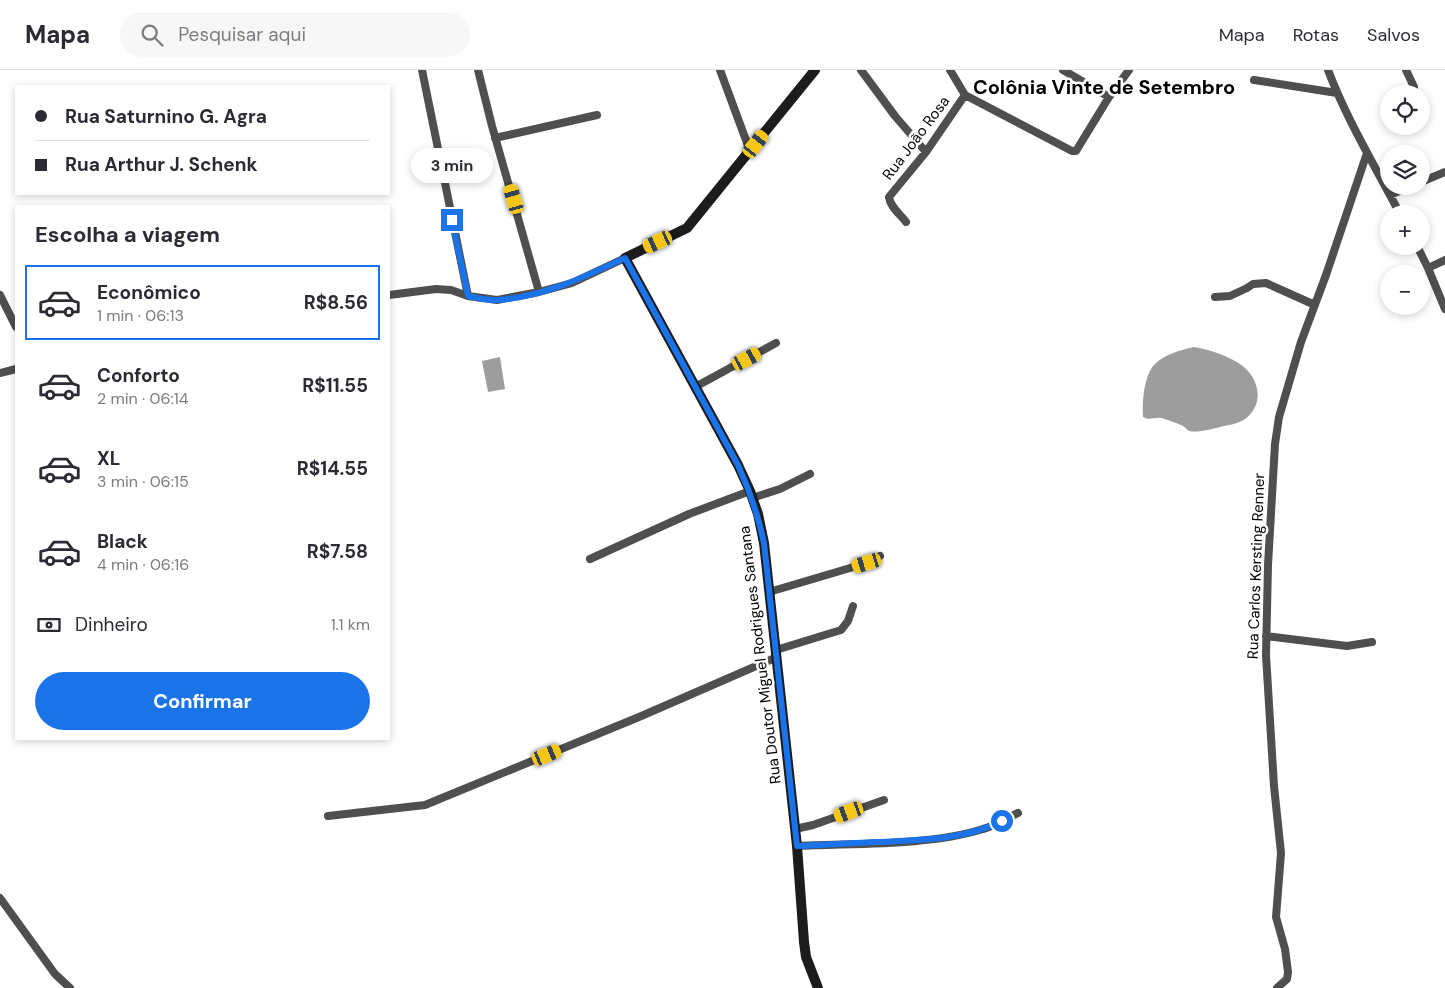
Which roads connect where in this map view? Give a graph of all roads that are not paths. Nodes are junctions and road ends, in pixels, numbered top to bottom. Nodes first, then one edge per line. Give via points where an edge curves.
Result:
1 (422, 70) edge
2 (478, 70) edge
3 (720, 70) edge
4 (815, 70) edge
5 (861, 70) edge
6 (950, 70) edge
7 (1063, 70) edge
8 (1129, 70) edge
9 (1328, 70) edge
10 (1406, 70) edge
11 (1254, 80) dead end
12 (1413, 85) edge
13 (1337, 93) junction
14 (965, 95) junction
15 (1109, 97) junction
16 (597, 115) dead end
17 (495, 138) junction
18 (750, 151) junction
19 (926, 152) junction
20 (1367, 153) junction
21 (1445, 172) edge
22 (1380, 177) edge
23 (1430, 178) edge
24 (1390, 195) edge
25 (1395, 205) edge
26 (906, 222) dead end
27 (625, 258) junction
28 (1445, 260) edge
29 (1430, 267) edge
30 (1430, 273) edge
31 (539, 292) junction
32 (0, 295) edge
33 (390, 295) edge
34 (468, 296) junction
35 (1215, 297) dead end
36 (1315, 304) junction
37 (1445, 309) edge
38 (15, 326) edge
39 (776, 343) dead end
40 (15, 369) edge
41 (0, 373) edge
42 (695, 388) junction
43 (810, 474) dead end
44 (751, 495) junction
45 (880, 556) dead end
46 (590, 559) dead end
47 (768, 592) junction
48 (853, 606) dead end
49 (1266, 636) junction
50 (1372, 642) dead end
51 (776, 653) junction
52 (884, 800) dead end
53 (1018, 813) dead end
54 (328, 816) dead end
55 (794, 829) junction
56 (797, 846) junction
57 (0, 898) edge
58 (70, 988) edge
59 (818, 988) edge
60 (1277, 988) edge

1 - 34 street
2 - 17 street
3 - 18 street
4 - 18 street
5 - 19 street
6 - 14 street
7 - 15 street
8 - 15 street
9 - 13 street
10 - 12 street
11 - 13 street
13 - 20 street
14 - 15 street via 1076,151
14 - 19 street, Rua João Rosa
16 - 17 street
17 - 31 street
18 - 27 street via 687,228
19 - 26 street, Rua João Rosa via 889,197
20 - 22 street
20 - 36 street, Rua Carlos Kersting Renner
21 - 23 street
24 - 25 street
27 - 31 street via 572,283
27 - 42 street, Rua Doutor Miguel Rodrigues Santana
28 - 29 street
30 - 37 street
31 - 34 street via 497,300
32 - 38 street
33 - 34 street via 436,289
35 - 36 street via 1230,296 1259,282
36 - 49 street, Rua Carlos Kersting Renner via 1290,377 1275,444
39 - 42 street
40 - 41 street
42 - 44 street, Rua Doutor Miguel Rodrigues Santana
43 - 44 street via 780,489
44 - 46 street via 689,514
44 - 47 street, Rua Doutor Miguel Rodrigues Santana via 764,543
45 - 47 street via 867,563
47 - 51 street, Rua Doutor Miguel Rodrigues Santana
48 - 51 street via 841,630
49 - 50 street via 1347,646
49 - 60 street, Rua Carlos Kersting Renner via 1281,853 1276,917 1288,972 1287,980
51 - 54 street via 639,717 425,805
51 - 55 street, Rua Doutor Miguel Rodrigues Santana
52 - 55 street
53 - 56 street via 986,829 947,837
55 - 56 street, Rua Doutor Miguel Rodrigues Santana
56 - 59 street, Rua Doutor Miguel Rodrigues Santana via 806,957
57 - 58 street via 55,974

